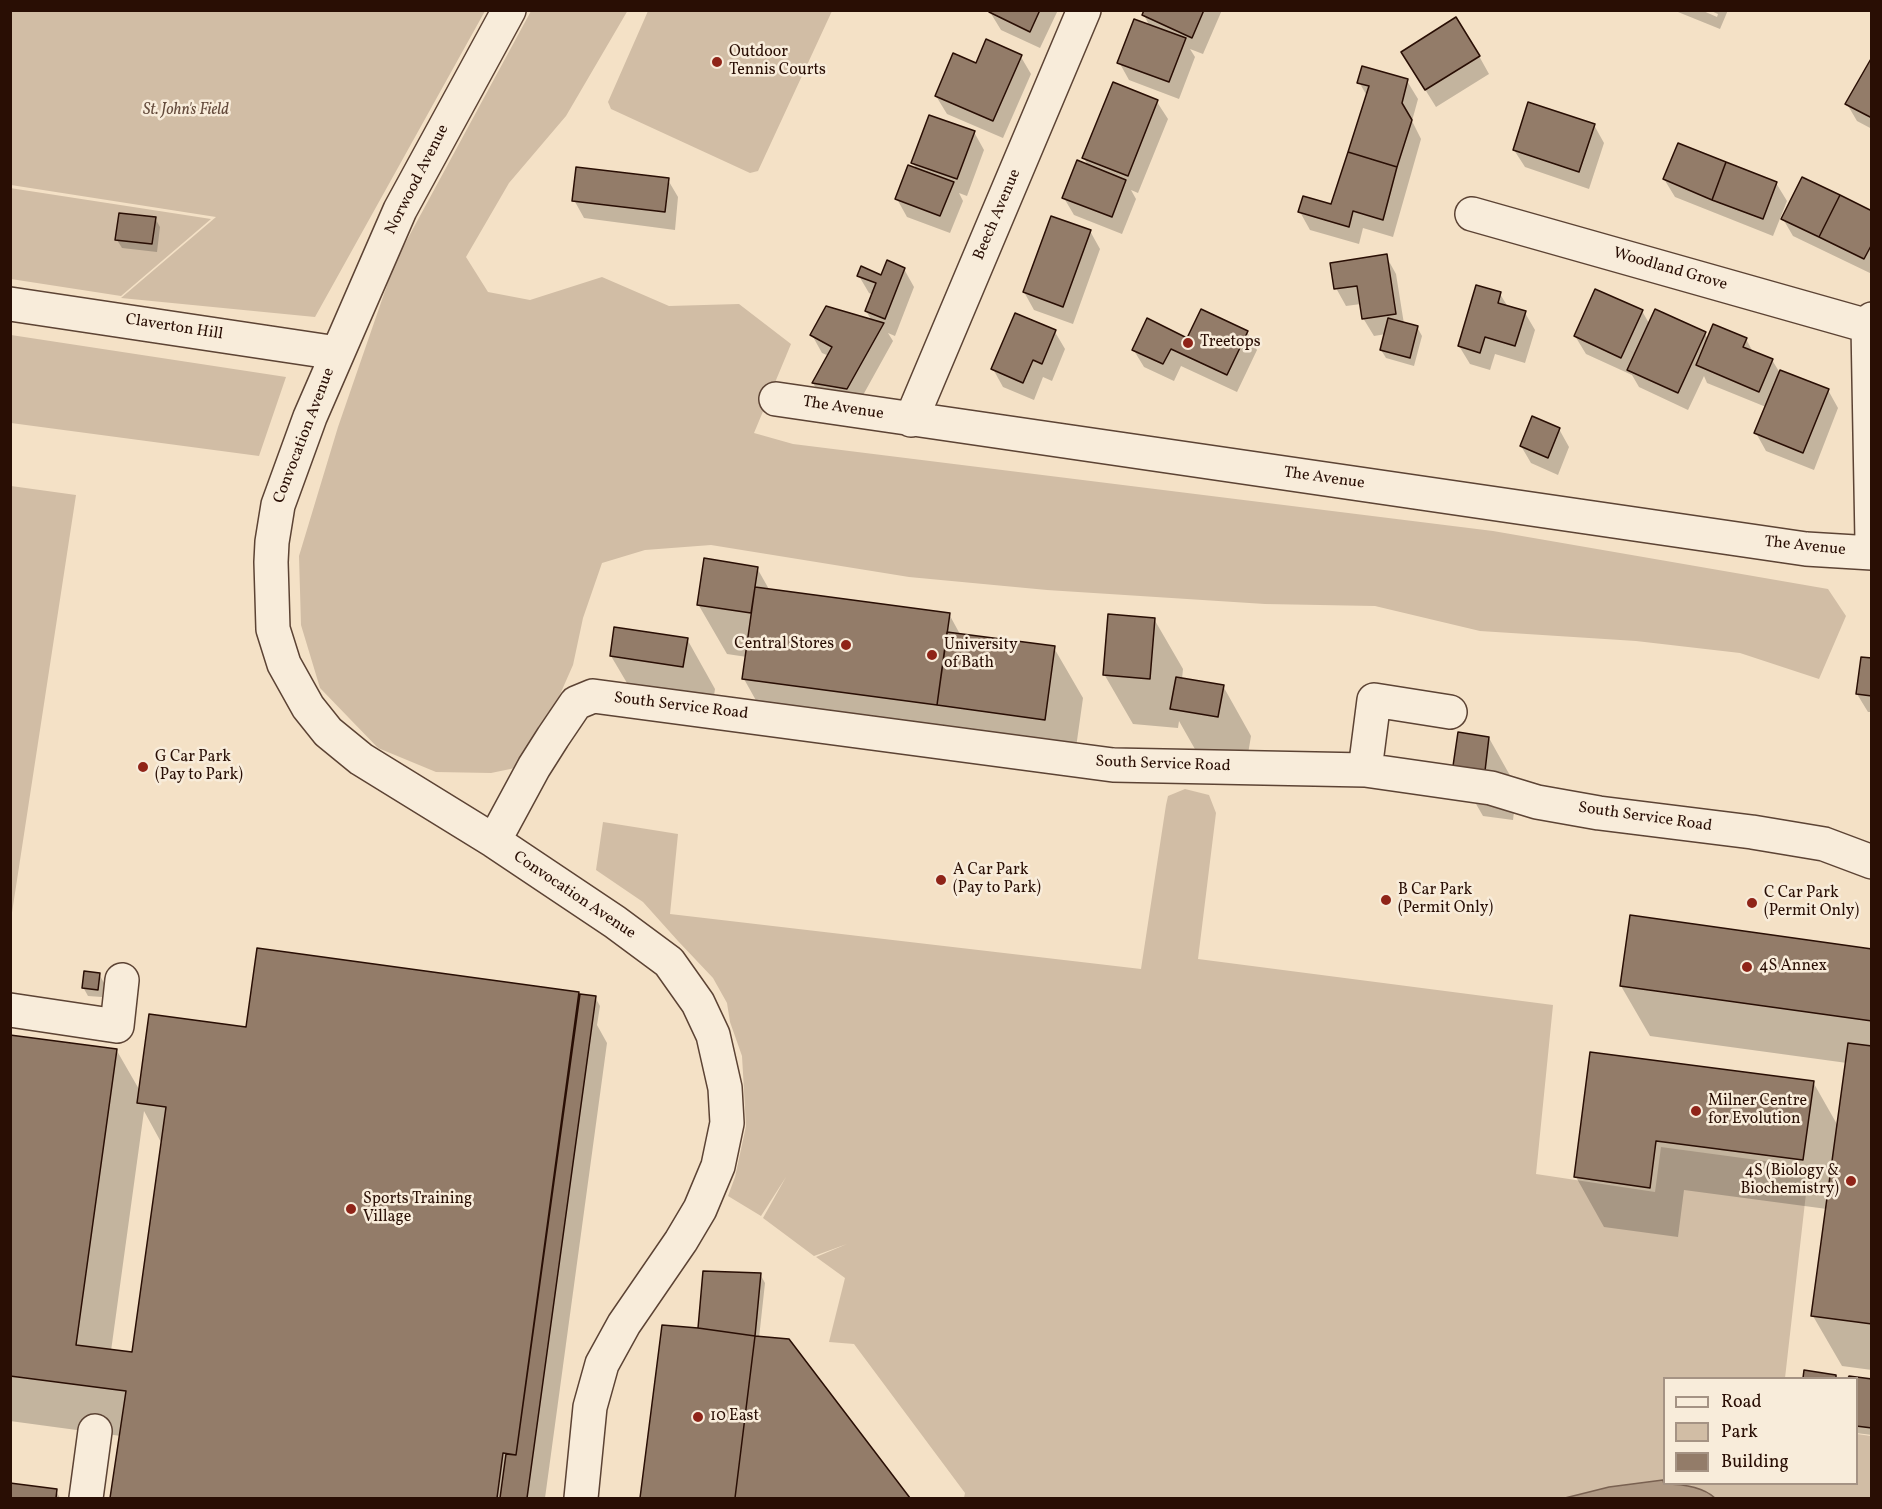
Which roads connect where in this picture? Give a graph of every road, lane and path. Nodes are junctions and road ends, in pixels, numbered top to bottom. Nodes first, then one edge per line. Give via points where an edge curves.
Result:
1 (509, 10) edge
2 (1084, 10) edge
3 (1472, 214) dead end
4 (10, 304) edge
5 (1870, 322) edge
6 (337, 353) junction
7 (776, 399) dead end
8 (911, 420) junction
9 (1872, 541) edge
10 (1872, 554) edge
11 (1450, 712) dead end
12 (1365, 770) junction
13 (494, 841) junction
14 (1872, 862) edge
15 (122, 980) dead end
16 (10, 1010) edge
17 (95, 1431) dead end
18 (86, 1498) edge
19 (581, 1498) edge

1 - 6 street, Norwood Avenue via 400,210
2 - 8 street, Beech Avenue
3 - 5 street, Woodland Grove
4 - 6 street, Claverton Hill
5 - 9 street, Woodland Grove
6 - 13 street, Convocation Avenue via 278,505 271,562 273,629 284,664 308,707 328,732 362,759
7 - 8 street, The Avenue
8 - 10 street, The Avenue via 1806,549
11 - 12 street via 1374,700
12 - 13 street, South Service Road via 1113,765 592,696 576,703 553,737
12 - 14 street, South Service Road via 1491,788 1537,802 1599,813 1824,844
13 - 19 street, Convocation Avenue via 669,962 698,1003 713,1035 725,1088 727,1123 718,1166 700,1209 602,1364 590,1407
15 - 16 street via 117,1026
17 - 18 street

